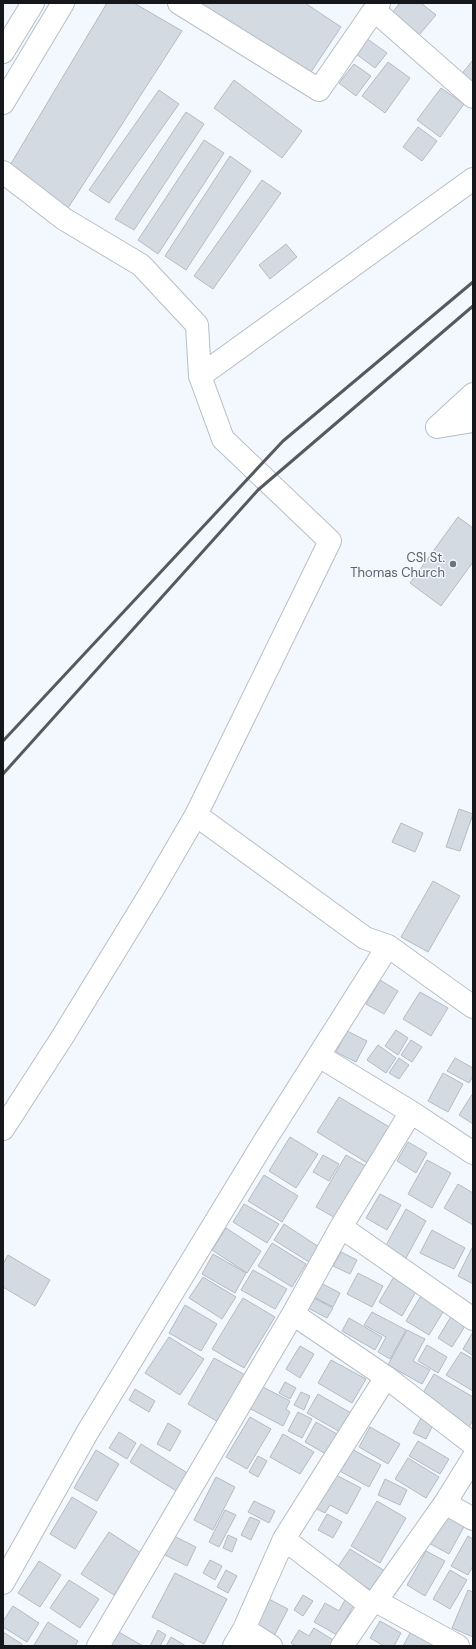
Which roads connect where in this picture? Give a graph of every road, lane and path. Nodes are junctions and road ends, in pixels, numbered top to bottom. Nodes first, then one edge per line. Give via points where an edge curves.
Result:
1 (33, 3) edge
2 (63, 3) edge
3 (179, 3) edge
4 (377, 7) edge
5 (3, 52) edge
6 (473, 97) edge
7 (3, 103) edge
8 (3, 172) edge
9 (473, 179) edge
10 (200, 376) junction
11 (473, 394) edge
12 (473, 420) edge
13 (196, 816) junction
14 (388, 946) junction
15 (473, 1007) edge
16 (319, 1056) junction
17 (411, 1112) junction
18 (3, 1129) edge
19 (473, 1153) edge
20 (341, 1227) junction
21 (293, 1314) junction
22 (473, 1319) edge
23 (386, 1377) junction
24 (473, 1444) edge
25 (473, 1458) edge
26 (445, 1503) junction
27 (473, 1519) edge
28 (284, 1539) junction
29 (3, 1583) edge
30 (373, 1603) junction
31 (239, 1638) edge
32 (98, 1646) edge
33 (272, 1646) edge
34 (342, 1646) edge
35 (458, 1646) edge

1 - 5 street
2 - 7 street
3 - 4 street via 319,90
4 - 6 street
8 - 10 street via 64,219 141,265 197,324
9 - 10 street
10 - 13 street via 223,439 330,541
11 - 12 street via 437,427
13 - 14 street via 365,938
13 - 18 street
14 - 15 street
14 - 16 street
16 - 17 street
16 - 29 street via 87,1433
17 - 19 street
17 - 20 street
20 - 21 street
20 - 22 street
21 - 23 street
21 - 32 street
23 - 24 street
23 - 28 street
25 - 26 street
26 - 27 street
26 - 30 street
28 - 30 street
28 - 31 street
30 - 34 street
30 - 35 street
31 - 33 street

